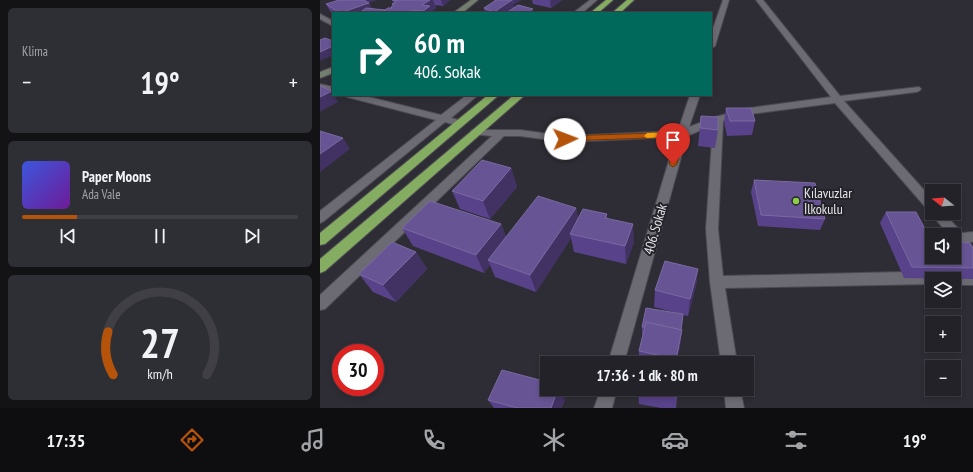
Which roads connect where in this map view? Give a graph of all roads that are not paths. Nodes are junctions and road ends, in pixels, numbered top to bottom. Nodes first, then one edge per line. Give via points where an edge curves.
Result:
1 (475, 0) edge
2 (594, 0) edge
3 (610, 0) edge
4 (630, 0) edge
5 (726, 0) edge
6 (759, 0) edge
7 (458, 12) edge
8 (578, 12) edge
9 (595, 12) edge
10 (617, 12) edge
11 (320, 16) edge
12 (332, 23) edge
13 (712, 43) edge
14 (332, 70) edge
15 (320, 75) edge
16 (320, 87) edge
17 (916, 89) dead end
18 (332, 90) edge
19 (354, 96) edge
20 (472, 96) edge
21 (493, 96) edge
22 (519, 96) edge
23 (695, 96) edge
24 (838, 100) junction
25 (442, 119) junction
26 (718, 119) junction
27 (459, 123) junction
28 (476, 132) junction
29 (501, 132) junction
30 (682, 134) junction
31 (925, 199) edge
32 (320, 218) edge
33 (943, 220) edge
34 (950, 228) edge
35 (973, 237) edge
36 (961, 238) edge
37 (320, 240) edge
38 (961, 241) edge
39 (973, 258) edge
40 (320, 267) edge
41 (973, 279) edge
42 (717, 282) junction
43 (320, 304) edge
44 (618, 356) edge
45 (728, 356) edge
46 (607, 396) edge
47 (733, 396) edge
48 (603, 408) edge
49 (735, 408) edge

1 - 7 main road
2 - 8 street
3 - 9 highway
4 - 10 highway
5 - 13 street
6 - 24 street
11 - 12 street
14 - 15 main road
16 - 18 street
17 - 24 street
19 - 25 street
20 - 25 street
21 - 27 highway
22 - 28 highway
23 - 30 street, 406. Sokak
24 - 26 street via 750,111
24 - 31 street
25 - 27 street
25 - 32 street
26 - 30 street
26 - 42 street via 712,229
27 - 37 highway
28 - 29 street
28 - 40 highway
29 - 30 street via 565,139
29 - 43 street
30 - 44 street, 406. Sokak
33 - 34 street
35 - 36 street
38 - 39 street
41 - 42 street
42 - 45 street
46 - 48 street
47 - 49 street

